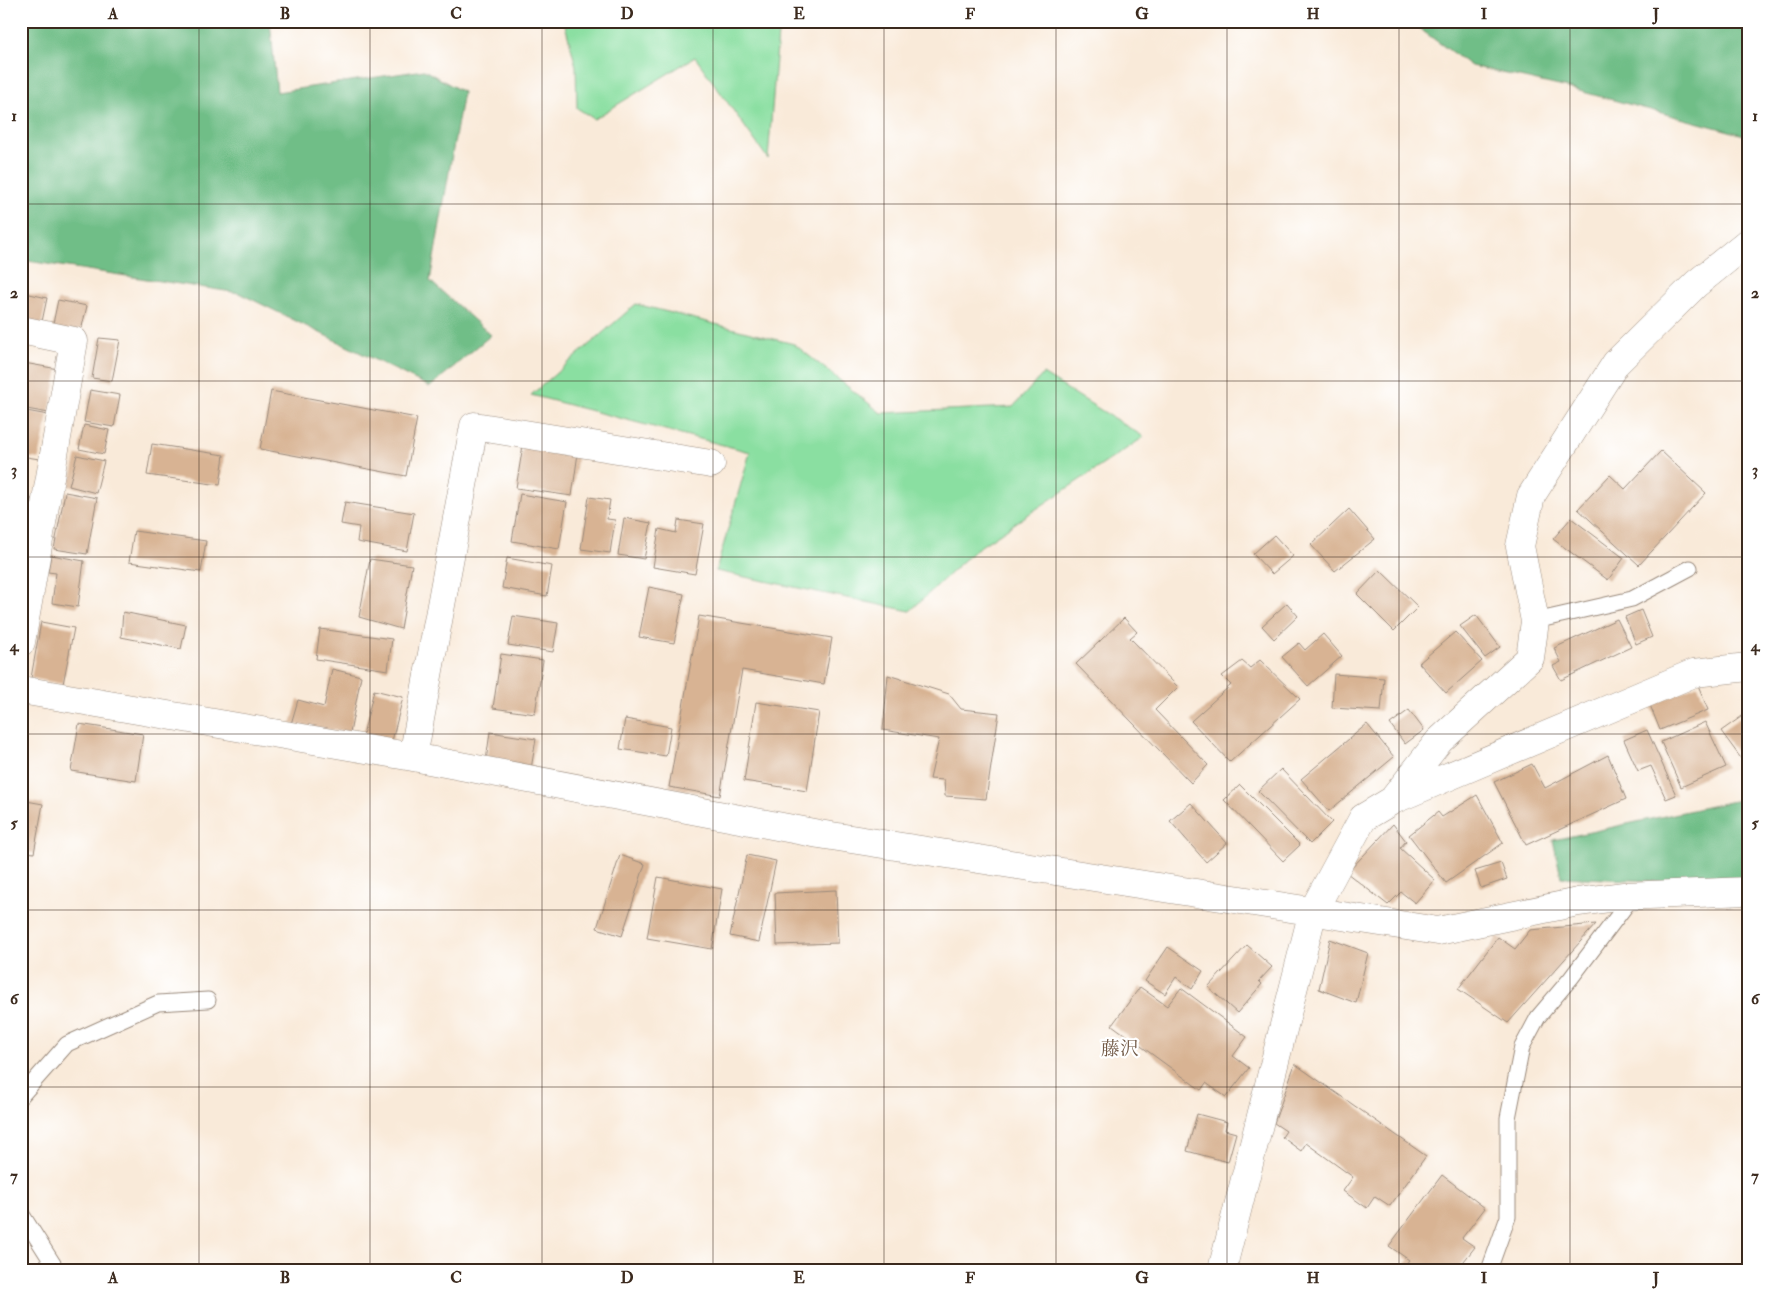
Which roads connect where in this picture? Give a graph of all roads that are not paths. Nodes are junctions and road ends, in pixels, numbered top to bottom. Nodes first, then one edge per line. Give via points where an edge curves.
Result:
1 (1748, 242) edge
2 (21, 330) edge
3 (711, 464) dead end
4 (1690, 568) dead end
5 (1535, 621) junction
6 (21, 642) edge
7 (1748, 666) edge
8 (21, 690) edge
9 (413, 757) junction
10 (1393, 800) junction
11 (1748, 892) edge
12 (1634, 896) junction
13 (1313, 911) junction
14 (208, 1000) dead end
15 (21, 1096) edge
16 (21, 1213) edge
17 (57, 1270) edge
18 (1222, 1270) edge
19 (1489, 1270) edge

1 - 5 street via 1696,284 1616,362 1531,496 1520,546
2 - 6 street via 74,342
3 - 9 street via 474,426
4 - 5 lane via 1632,599
5 - 10 street via 1530,658 1439,741
7 - 10 street via 1694,673
8 - 9 street
9 - 13 street via 819,834
10 - 13 street via 1363,818
11 - 12 street
12 - 13 street via 1578,902 1438,931
12 - 19 lane via 1538,1017 1522,1047 1508,1118 1508,1217
13 - 18 street
14 - 15 lane via 158,1003 67,1044
16 - 17 lane

